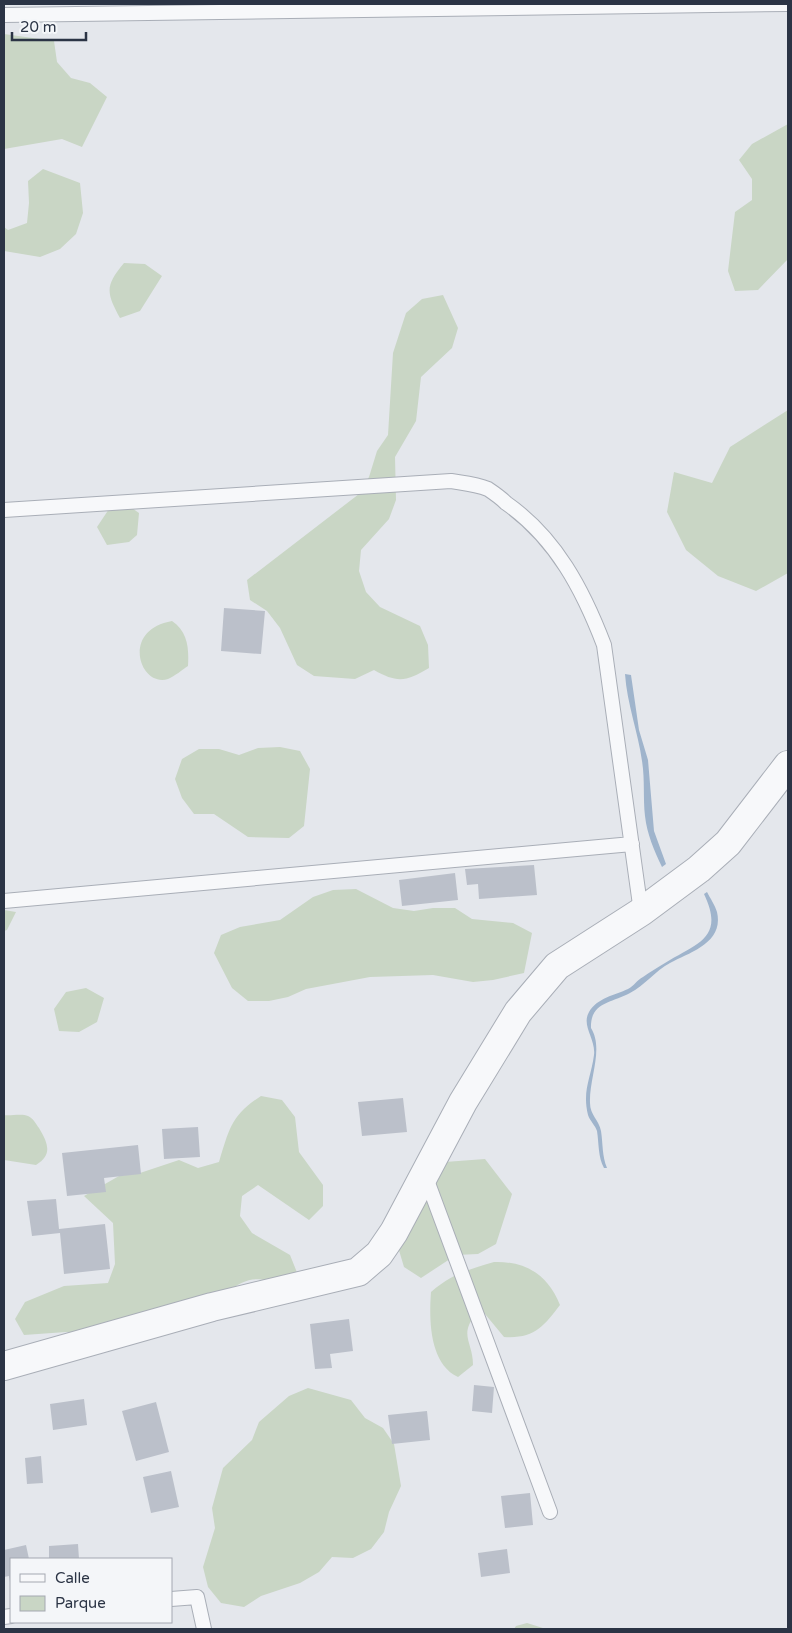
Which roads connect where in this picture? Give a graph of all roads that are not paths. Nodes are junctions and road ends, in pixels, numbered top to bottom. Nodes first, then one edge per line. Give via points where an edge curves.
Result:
1 (788, 4) edge
2 (4, 15) edge
3 (4, 510) edge
4 (788, 765) edge
5 (632, 844) junction
6 (4, 901) edge
7 (641, 912) junction
8 (424, 1174) junction
9 (4, 1366) edge
10 (550, 1512) dead end
11 (172, 1599) edge
12 (204, 1629) edge

1 - 2 lane
3 - 5 lane via 450,481 488,490 528,518 558,553 591,611 604,645
4 - 7 street via 728,843
5 - 6 lane
5 - 7 lane
7 - 8 street via 588,944 551,972 518,1012
8 - 9 street via 380,1254 358,1272 212,1307
8 - 10 lane
11 - 12 lane via 197,1597

